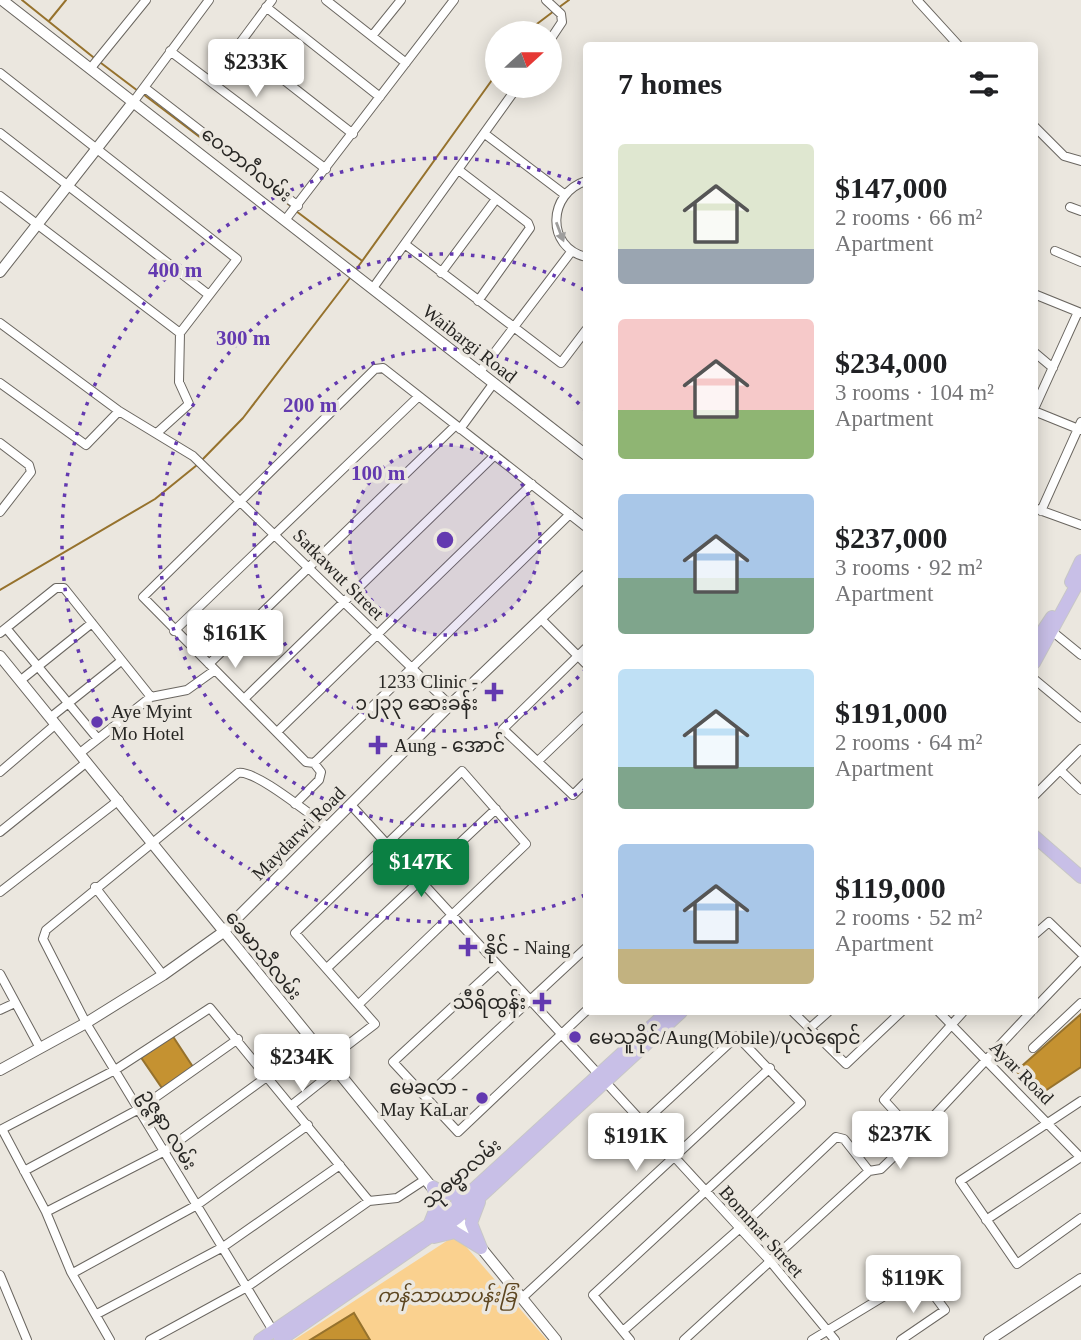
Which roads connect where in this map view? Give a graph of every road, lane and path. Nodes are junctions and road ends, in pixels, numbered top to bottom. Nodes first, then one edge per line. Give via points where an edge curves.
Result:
1 (4, 0) edge
2 (146, 0) edge
3 (209, 0) edge
4 (401, 0) edge
5 (454, 0) edge
6 (547, 0) edge
7 (918, 0) edge
8 (329, 1) edge
9 (269, 4) edge
10 (562, 21) edge
11 (372, 36) junction
12 (955, 42) edge
13 (239, 44) junction
14 (170, 51) junction
15 (406, 63) junction
16 (94, 65) junction
17 (0, 72) edge
18 (211, 82) junction
19 (140, 94) junction
20 (380, 97) junction
21 (510, 98) edge
22 (1038, 130) edge
23 (0, 133) edge
24 (353, 134) junction
25 (485, 134) junction
26 (96, 150) junction
27 (1081, 152) edge
28 (1078, 160) edge
29 (326, 169) junction
30 (460, 171) junction
31 (583, 182) edge
32 (68, 186) junction
33 (564, 194) junction
34 (0, 196) edge
35 (496, 199) junction
36 (297, 207) junction
37 (1070, 207) dead end
38 (1081, 211) edge
39 (287, 218) junction
40 (37, 223) junction
41 (405, 245) junction
42 (1055, 251) dead end
43 (571, 252) junction
44 (334, 256) joint
45 (583, 256) edge
46 (1081, 262) edge
47 (0, 272) edge
48 (441, 273) junction
49 (373, 288) junction
50 (209, 295) junction
51 (1038, 296) edge
52 (478, 301) junction
53 (1080, 313) edge
54 (0, 323) edge
55 (514, 330) junction
56 (180, 333) junction
57 (583, 334) edge
58 (1038, 355) edge
59 (1053, 368) junction
60 (480, 373) junction
61 (0, 383) edge
62 (493, 384) junction
63 (418, 397) junction
64 (1038, 401) edge
65 (119, 411) junction
66 (1038, 411) edge
67 (1080, 427) edge
68 (458, 428) junction
69 (158, 432) junction
70 (0, 443) edge
71 (583, 453) edge
72 (495, 455) junction
73 (532, 484) junction
74 (240, 500) junction
75 (2, 506) edge
76 (1038, 509) edge
77 (570, 514) junction
78 (583, 525) edge
79 (1081, 525) edge
80 (275, 533) junction
81 (1081, 561) edge
82 (310, 566) junction
83 (583, 578) edge
84 (1078, 581) edge
85 (344, 600) junction
86 (541, 619) junction
87 (92, 623) junction
88 (3, 631) edge
89 (174, 631) junction
90 (1053, 632) junction
91 (378, 635) junction
92 (1038, 638) edge
93 (583, 651) edge
94 (1081, 655) edge
95 (0, 656) edge
96 (578, 656) junction
97 (1038, 656) edge
98 (121, 661) junction
99 (583, 661) edge
100 (411, 666) junction
101 (38, 667) junction
102 (212, 667) junction
103 (21, 680) junction
104 (1038, 682) edge
105 (151, 697) junction
106 (244, 699) junction
107 (68, 702) junction
108 (450, 705) junction
109 (583, 718) edge
110 (1081, 718) edge
111 (53, 720) junction
112 (277, 732) junction
113 (98, 739) junction
114 (1081, 749) edge
115 (84, 757) junction
116 (537, 761) junction
117 (314, 764) junction
118 (1060, 771) junction
119 (0, 772) edge
120 (583, 785) edge
121 (1081, 790) edge
122 (1038, 792) edge
123 (119, 800) junction
124 (295, 804) junction
125 (351, 805) junction
126 (496, 809) junction
127 (328, 827) junction
128 (0, 832) edge
129 (1038, 839) edge
130 (152, 843) junction
131 (388, 846) junction
132 (1081, 877) edge
133 (420, 880) junction
134 (94, 887) junction
135 (0, 892) edge
136 (452, 916) junction
137 (1038, 932) edge
138 (222, 933) junction
139 (583, 950) edge
140 (1081, 953) edge
141 (1080, 963) edge
142 (497, 966) junction
143 (327, 968) junction
144 (0, 974) edge
145 (163, 975) junction
146 (528, 1000) junction
147 (15, 1003) junction
148 (1081, 1003) edge
149 (359, 1004) junction
150 (1038, 1005) edge
151 (0, 1010) edge
152 (583, 1014) edge
153 (664, 1015) edge
154 (678, 1015) edge
155 (796, 1015) edge
156 (825, 1015) edge
157 (898, 1015) edge
158 (942, 1015) edge
159 (960, 1015) edge
160 (1028, 1015) edge
161 (86, 1023) junction
162 (952, 1024) junction
163 (809, 1029) junction
164 (561, 1035) junction
165 (238, 1039) junction
166 (40, 1048) junction
167 (1033, 1048) dead end
168 (986, 1058) junction
169 (328, 1060) junction
170 (770, 1068) junction
171 (0, 1070) edge
172 (115, 1070) junction
173 (336, 1070) junction
174 (268, 1076) junction
175 (602, 1080) junction
176 (427, 1096) junction
177 (1081, 1101) edge
178 (292, 1105) junction
179 (139, 1109) junction
180 (1049, 1121) junction
181 (642, 1124) junction
182 (308, 1125) junction
183 (1, 1129) edge
184 (916, 1135) junction
185 (164, 1151) junction
186 (674, 1157) junction
187 (1081, 1157) edge
188 (340, 1165) junction
189 (24, 1171) junction
190 (869, 1171) junction
191 (430, 1183) junction
192 (479, 1192) junction
193 (706, 1192) junction
194 (369, 1202) junction
195 (197, 1205) junction
196 (46, 1212) junction
197 (454, 1214) junction
198 (1081, 1218) edge
199 (986, 1220) junction
200 (739, 1228) junction
201 (426, 1234) junction
202 (223, 1247) junction
203 (481, 1248) junction
204 (770, 1261) junction
205 (73, 1273) junction
206 (0, 1275) edge
207 (1081, 1279) edge
208 (247, 1287) junction
209 (3, 1292) edge
210 (522, 1298) junction
211 (97, 1314) junction
212 (828, 1330) junction
213 (623, 1331) junction
214 (277, 1337) edge
215 (27, 1340) edge
216 (110, 1340) edge
217 (150, 1340) edge
218 (260, 1340) edge
219 (556, 1340) edge
220 (630, 1340) edge
221 (684, 1340) edge
222 (812, 1340) edge
223 (835, 1340) edge
224 (901, 1340) edge
225 (989, 1340) edge

1 - 16 street, ဝေဘာဂီလမ်း
2 - 16 street
3 - 14 street
4 - 11 street
5 - 15 street
6 - 10 street
7 - 12 street
8 - 11 street
9 - 13 street
9 - 20 street
11 - 15 street
13 - 18 street
13 - 24 street
14 - 18 street
14 - 19 street
15 - 20 street
16 - 19 street, ဝေဘာဂီလမ်း
17 - 26 street
18 - 29 street
19 - 26 street
19 - 36 street
19 - 39 street, ဝေဘာဂီလမ်း
20 - 24 street
21 - 25 street
22 - 28 street via 1063,156
23 - 32 street
24 - 29 street
25 - 30 street
25 - 33 street
26 - 32 street
26 - 50 street via 237,259
27 - 28 street
29 - 36 street
30 - 35 street
30 - 41 street
31 - 33 street
32 - 40 street
32 - 50 street
33 -> 43 street via 555,223
34 - 40 street
35 - 48 street
35 - 52 street via 530,228
36 - 39 street
37 - 38 street
39 - 44 street, ဝေဘာဂီလမ်း
40 - 47 street
40 - 56 street
41 - 48 street
41 - 49 street
42 - 46 street
43 - 45 street
43 - 55 street
44 - 49 street, Waibargi Road
48 - 52 street
49 - 60 street, Waibargi Road
50 - 56 street
51 - 53 street
52 - 55 street
53 - 59 street
54 - 65 street, Satkawut Street
55 - 57 street via 561,363
55 - 60 street
56 - 69 street via 179,382 189,404
58 - 59 street
59 - 64 street
60 - 62 street, Waibargi Road
61 - 65 street via 86,445
62 - 68 street
62 - 71 street, Waibargi Road
63 - 68 street
63 - 74 street via 379,368
63 - 80 street
65 - 69 street, Satkawut Street
66 - 67 street
67 - 76 street
68 - 72 street
68 - 82 street
69 - 74 street, Satkawut Street
70 - 75 street via 31,468
72 - 73 street
72 - 85 street
73 - 77 street
73 - 91 street
74 - 80 street, Satkawut Street
74 - 89 street via 143,597
76 - 79 street
77 - 78 street
77 - 100 street
80 - 82 street, Satkawut Street
80 - 89 street
81 - 84 main road
82 - 85 street, Satkawut Street
82 - 102 street
83 - 86 street, Maydarwi Road
84 - 90 main road
84 - 92 main road
85 - 91 street, Satkawut Street
85 - 106 street
86 - 96 street
86 - 108 street, Maydarwi Road
87 - 88 street via 60,587
87 - 98 street
87 - 101 street
88 - 101 street
89 - 102 street
90 - 94 street
90 - 97 main road
91 - 100 street, Satkawut Street
91 - 112 street
93 - 96 street
95 - 103 street, ခေမာသီလမ်း
96 - 99 street
96 - 116 street via 503,730
98 - 105 street
98 - 107 street
100 - 108 street, Satkawut Street
100 - 117 street
101 - 103 street
101 - 107 street
102 - 105 street via 187,690
102 - 106 street
103 - 111 street, ခေမာသီလမ်း
104 - 110 street
105 - 113 street
106 - 112 street
107 - 111 street
107 - 113 street
108 - 125 street, Maydarwi Road
109 - 116 street
111 - 115 street, ခေမာသီလမ်း
111 - 119 street
112 - 117 street via 306,762
113 - 115 street
114 - 118 street
115 - 123 street, ခေမာသီလမ်း
115 - 128 street
116 - 120 street via 573,795
117 - 124 street via 322,776
118 - 121 street
118 - 122 street
123 - 130 street, ခေမာသီလမ်း
123 - 135 street
124 - 127 street
124 - 130 street via 241,772
125 - 127 street, Maydarwi Road
125 - 131 street, Bommar Street
126 - 131 street via 461,771
126 - 133 street
126 - 136 street via 526,844
127 - 138 street, Maydarwi Road
129 - 132 main road
130 - 134 street
130 - 138 street, ခေမာသီလမ်း
131 - 133 street, Bommar Street
131 - 143 street via 295,933
133 - 136 street, Bommar Street
133 - 143 street
134 - 145 street
134 - 161 street, ဥဇ္ဇနာ လမ်း via 46,930 43,939
136 - 142 street, Bommar Street
136 - 149 street
137 - 140 street via 1049,922
138 - 145 street, Maydarwi Road
138 - 169 street, ခေမာသီလမ်း
139 - 146 street
141 - 150 street
142 - 146 street, Bommar Street
142 - 176 street via 393,1062
143 - 149 street
144 - 147 street
145 - 161 street, Maydarwi Road
146 - 164 street, Bommar Street
146 - 176 street
147 - 151 street
147 - 166 street
148 - 167 street
149 - 169 street via 375,1024
152 - 164 street
153 - 175 main road, သုဓမ္မာလမ်း
154 - 175 main road, သုဓမ္မာလမ်း
155 - 163 street
156 - 163 street
157 - 163 street via 846,1064
158 - 162 street, Ayar Road
159 - 162 street
160 - 168 street
161 - 166 street, Maydarwi Road
161 - 172 street, ဥဇ္ဇနာ လမ်း
162 - 168 street, Ayar Road
162 - 184 street via 884,1100
164 - 175 street, Bommar Street
164 - 176 street via 458,1132
165 - 172 street via 211,1008
165 - 174 street
165 - 179 street
166 - 171 street, Maydarwi Road
168 - 180 street, Ayar Road
168 - 184 street
169 - 173 street, ခေမာသီလမ်း
170 - 181 street via 737,1036
170 - 186 street
170 - 193 street via 800,1103
172 - 179 street, ဥဇ္ဇနာ လမ်း
172 - 183 street
173 - 178 street
173 - 191 street, ခေမာသီလမ်း
174 - 178 street
174 - 185 street
175 - 181 street, Bommar Street
175 - 192 main road, သုဓမ္မာလမ်း
177 - 180 street
178 - 182 street
179 - 185 street, ဥဇ္ဇနာ လမ်း
179 - 189 street
180 - 187 street, Ayar Road
180 - 199 street via 960,1181
181 - 186 street, Bommar Street
182 - 188 street
182 - 195 street
183 - 189 street
184 - 190 street via 881,1169
185 - 195 street, ဥဇ္ဇနာ လမ်း
185 - 196 street
186 - 193 street, Bommar Street
186 - 210 street
187 - 199 street
188 - 194 street
188 - 202 street
189 - 196 street
190 - 200 street via 844,1139 836,1137
190 - 204 street
191 - 192 main road via 444,1194
191 - 194 street via 397,1198
191 - 197 street, ခေမာသီလမ်း
191 - 201 main road via 438,1203
192 - 197 main road, သုဓမ္မာလမ်း
192 - 203 main road via 471,1223
193 - 200 street, Bommar Street
193 - 213 street via 593,1296
194 - 208 street
195 - 202 street, ဥဇ္ဇနာ လမ်း
195 - 205 street
196 - 205 street
197 - 201 main road, သုဓမ္မာလမ်း
197 - 203 street, ခေမာသီလမ်း
198 - 199 street via 1017,1264
200 - 204 street, Bommar Street
200 - 213 street
201 - 203 main road via 455,1232
201 - 214 main road, သုဓမ္မာလမ်း
202 - 208 street, ဥဇ္ဇနာ လမ်း
202 - 211 street
203 - 210 street, ခေမာသီလမ်း
204 - 212 street, Bommar Street
204 - 221 street
205 - 211 street
206 - 209 street
207 - 225 street
208 - 214 street, ဥဇ္ဇနာ လမ်း
208 - 217 street
209 - 215 street
210 - 219 street, ခေမာသီလမ်း
211 - 216 street
212 - 222 street
212 - 223 street, Bommar Street
212 - 224 street via 919,1275 945,1310
213 - 220 street
214 - 218 main road, သုဓမ္မာလမ်း

